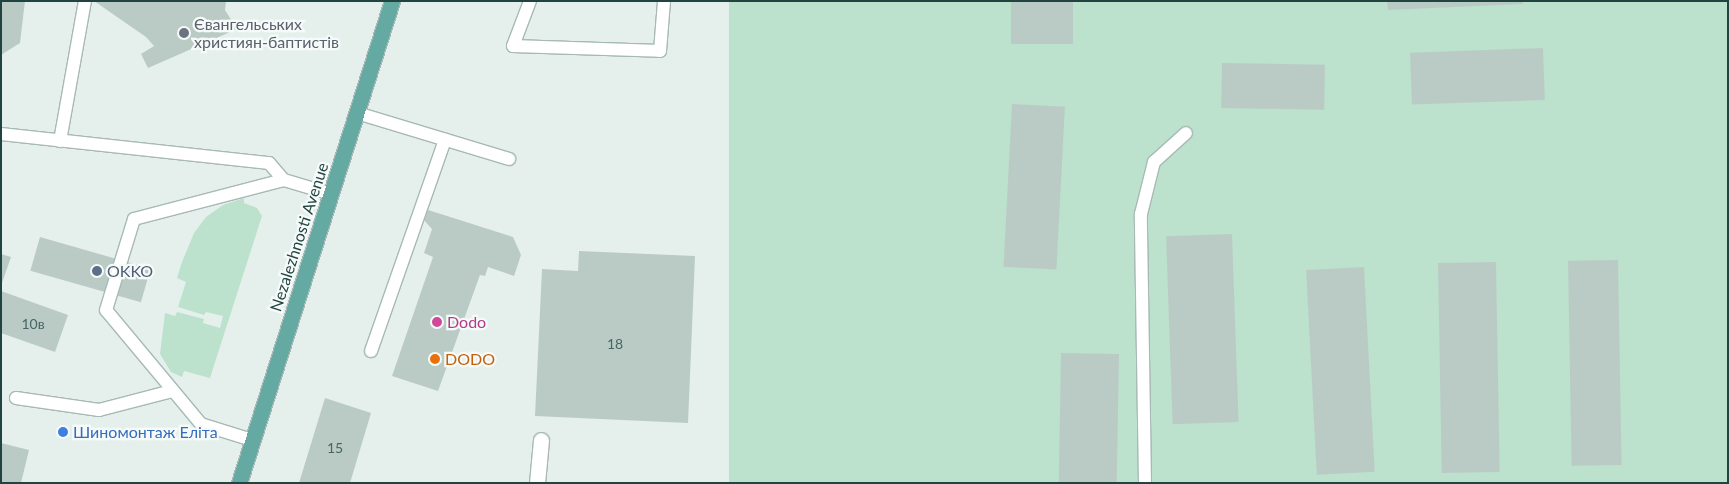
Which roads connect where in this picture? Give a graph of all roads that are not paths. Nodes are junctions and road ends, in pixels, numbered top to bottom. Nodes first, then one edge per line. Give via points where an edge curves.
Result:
1 (85, 1) edge
2 (392, 1) edge
3 (530, 1) edge
4 (664, 1) edge
5 (356, 113) junction
6 (1186, 133) dead end
7 (1, 134) edge
8 (60, 140) junction
9 (445, 140) junction
10 (509, 158) dead end
11 (284, 180) junction
12 (331, 194) junction
13 (371, 351) dead end
14 (172, 391) junction
15 (16, 398) dead end
16 (252, 440) junction
17 (541, 440) dead end
18 (239, 483) edge
19 (537, 483) edge
20 (1145, 483) edge

1 - 8 lane
2 - 5 main road, Nezalezhnosti Avenue
3 - 4 lane via 513,46 660,51
5 - 9 lane
5 - 12 main road, Nezalezhnosti Avenue
6 - 20 lane via 1154,162 1141,214
7 - 8 lane
8 - 11 lane via 269,163
9 - 10 lane
9 - 13 lane
11 - 12 lane
11 - 14 lane via 134,219 106,310
12 - 16 main road, Nezalezhnosti Avenue
14 - 15 lane via 99,410
14 - 16 lane via 201,424
16 - 18 main road, Nezalezhnosti Avenue
17 - 19 street

